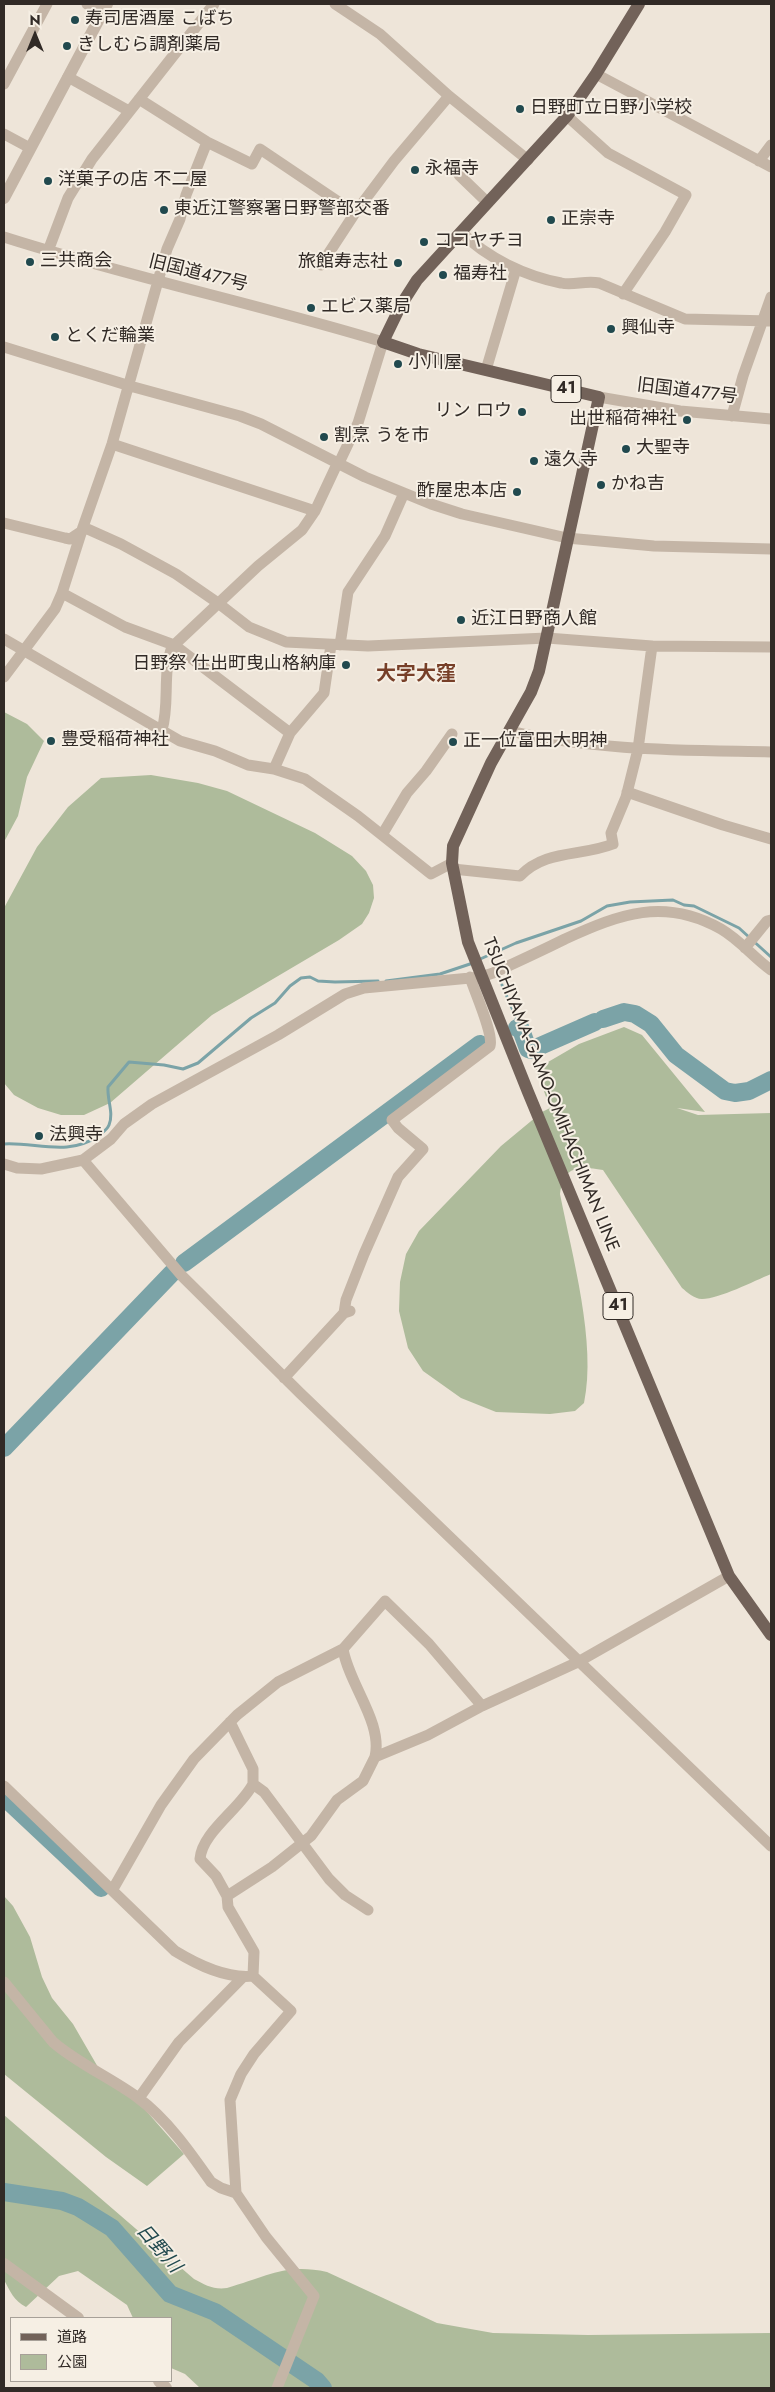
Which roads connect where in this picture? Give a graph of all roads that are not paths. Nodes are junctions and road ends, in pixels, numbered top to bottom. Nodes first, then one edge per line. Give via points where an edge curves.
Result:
1 (47, 4) edge
2 (87, 4) edge
3 (214, 4) edge
4 (335, 4) edge
5 (640, 4) edge
6 (105, 8) edge
7 (596, 74) junction
8 (68, 77) junction
9 (4, 84) edge
10 (449, 96) junction
11 (139, 99) junction
12 (130, 111) junction
13 (567, 116) junction
14 (4, 134) edge
15 (207, 142) junction
16 (771, 145) edge
17 (30, 148) junction
18 (528, 160) junction
19 (759, 161) junction
20 (771, 167) edge
21 (459, 175) dead end
22 (4, 198) edge
23 (488, 203) junction
24 (355, 214) junction
25 (461, 232) junction
26 (4, 237) edge
27 (48, 251) junction
28 (321, 265) dead end
29 (516, 269) junction
30 (158, 283) junction
31 (624, 294) junction
32 (771, 297) edge
33 (767, 320) edge
34 (383, 342) junction
35 (4, 347) edge
36 (486, 370) junction
37 (130, 386) junction
38 (599, 397) junction
39 (732, 416) junction
40 (771, 419) edge
41 (112, 444) junction
42 (338, 463) junction
43 (404, 493) junction
44 (315, 511) junction
45 (4, 523) edge
46 (82, 529) junction
47 (567, 538) junction
48 (771, 549) edge
49 (62, 593) junction
50 (218, 603) junction
51 (547, 638) junction
52 (4, 639) edge
53 (174, 645) junction
54 (336, 645) junction
55 (652, 646) junction
56 (771, 647) edge
57 (23, 649) junction
58 (4, 676) edge
59 (162, 730) junction
60 (510, 731) junction
61 (290, 733) junction
62 (452, 734) dead end
63 (638, 749) junction
64 (771, 752) edge
65 (274, 769) junction
66 (627, 792) junction
67 (382, 835) junction
68 (771, 839) edge
69 (452, 866) junction
70 (771, 920) edge
71 (747, 946) junction
72 (771, 970) edge
73 (476, 975) junction
74 (83, 1160) junction
75 (4, 1164) edge
76 (284, 1378) junction
77 (729, 1576) junction
78 (771, 1635) edge
79 (343, 1649) junction
80 (578, 1662) junction
81 (482, 1706) junction
82 (230, 1722) junction
83 (376, 1757) junction
84 (253, 1784) junction
85 (4, 1786) edge
86 (304, 1843) junction
87 (771, 1846) edge
88 (113, 1889) junction
89 (228, 1896) junction
90 (368, 1910) dead end
91 (248, 1976) junction
92 (4, 1982) edge
93 (139, 2098) junction
94 (236, 2193) junction
95 (4, 2264) edge
96 (77, 2317) edge
97 (277, 2388) edge

1 - 9 street
2 - 6 street
3 - 11 street
4 - 10 street via 380,34
5 - 7 main road
6 - 8 street
7 - 13 main road
7 - 19 street
8 - 12 street
8 - 17 street
10 - 18 street
10 - 24 street via 394,161
11 - 12 street
11 - 15 street
12 - 27 street via 92,159 68,198
13 - 18 main road
13 - 31 street via 608,153 686,195
14 - 17 street
15 - 24 street via 252,164 260,149
15 - 30 street via 167,249
16 - 19 street
17 - 22 street
18 - 23 main road
19 - 20 street
21 - 23 street
23 - 25 main road
24 - 28 street
25 - 29 street
25 - 34 main road via 417,280
26 - 27 street, 旧国道477号
27 - 30 street, 旧国道477号
29 - 31 street via 563,284 599,283
29 - 36 street
30 - 34 street, 旧国道477号 via 310,320
30 - 37 street
31 - 33 street via 689,320
32 - 33 street
33 - 39 street via 738,390
34 - 36 main road, 41
34 - 42 street via 358,423
35 - 37 street
36 - 38 main road, 41
37 - 41 street
37 - 42 street via 240,416
38 - 39 street, 旧国道477号
38 - 47 main road, TSUCHIYAMA-GAMO-OMIHACHIMAN LINE / 41
39 - 40 street, 旧国道477号
41 - 44 street
41 - 46 street
42 - 43 street
42 - 44 street
43 - 47 street via 462,514
43 - 54 street via 385,536 348,592
44 - 50 street via 302,530
45 - 46 street via 70,539
46 - 49 street
46 - 50 street via 121,544 176,574
47 - 48 street via 654,546
47 - 51 main road, TSUCHIYAMA-GAMO-OMIHACHIMAN LINE / 41
49 - 53 street via 125,627
49 - 57 street via 55,608
50 - 53 street
50 - 54 street via 262,634 286,642
51 - 54 street
51 - 55 street
51 - 60 main road, TSUCHIYAMA-GAMO-OMIHACHIMAN LINE / 41 via 534,685
52 - 57 street
53 - 59 street via 167,663
53 - 61 street
54 - 61 street via 324,693
55 - 56 street
55 - 63 street
57 - 58 street
57 - 59 street
59 - 65 street via 180,741 248,765
60 - 63 street via 583,744
60 - 69 main road, TSUCHIYAMA-GAMO-OMIHACHIMAN LINE / 41 via 458,832
61 - 65 street
62 - 67 street via 407,793
63 - 64 street
63 - 66 street
65 - 67 street via 305,779
66 - 68 street
66 - 69 street via 611,833 612,844 599,850 550,858 531,865 520,876
67 - 69 street via 431,874
69 - 73 main road, TSUCHIYAMA-GAMO-OMIHACHIMAN LINE / 41
70 - 71 street
71 - 72 street
71 - 73 street via 707,922 682,914 647,911 599,924 493,974
73 - 74 street via 364,988 345,994 152,1104
73 - 76 street via 490,1046 392,1120 423,1149 398,1178 356,1272 346,1300 347,1312
73 - 77 main road, TSUCHIYAMA-GAMO-OMIHACHIMAN LINE / 41
74 - 75 street via 41,1169
74 - 76 street via 182,1276
76 - 80 street
77 - 78 main road, TSUCHIYAMA-GAMO-OMIHACHIMAN LINE / 41
77 - 80 street
79 - 81 street via 385,1601
79 - 82 street via 278,1682
79 - 83 street via 376,1732
80 - 81 street
80 - 87 street
81 - 83 street via 428,1735
82 - 84 street via 253,1769
82 - 88 street via 182,1774
83 - 86 street via 363,1781 337,1800
84 - 86 street via 264,1792
84 - 89 street via 246,1798 209,1836 201,1854 200,1859
85 - 88 street
86 - 89 street
86 - 90 street via 336,1888
88 - 91 street via 175,1951 210,1969
89 - 91 street via 228,1907 254,1952
91 - 93 street via 179,2042
91 - 94 street via 291,2011 254,2054 230,2100
92 - 93 street via 62,2049
93 - 94 street via 168,2126 211,2182
94 - 97 street via 314,2296
95 - 96 street

